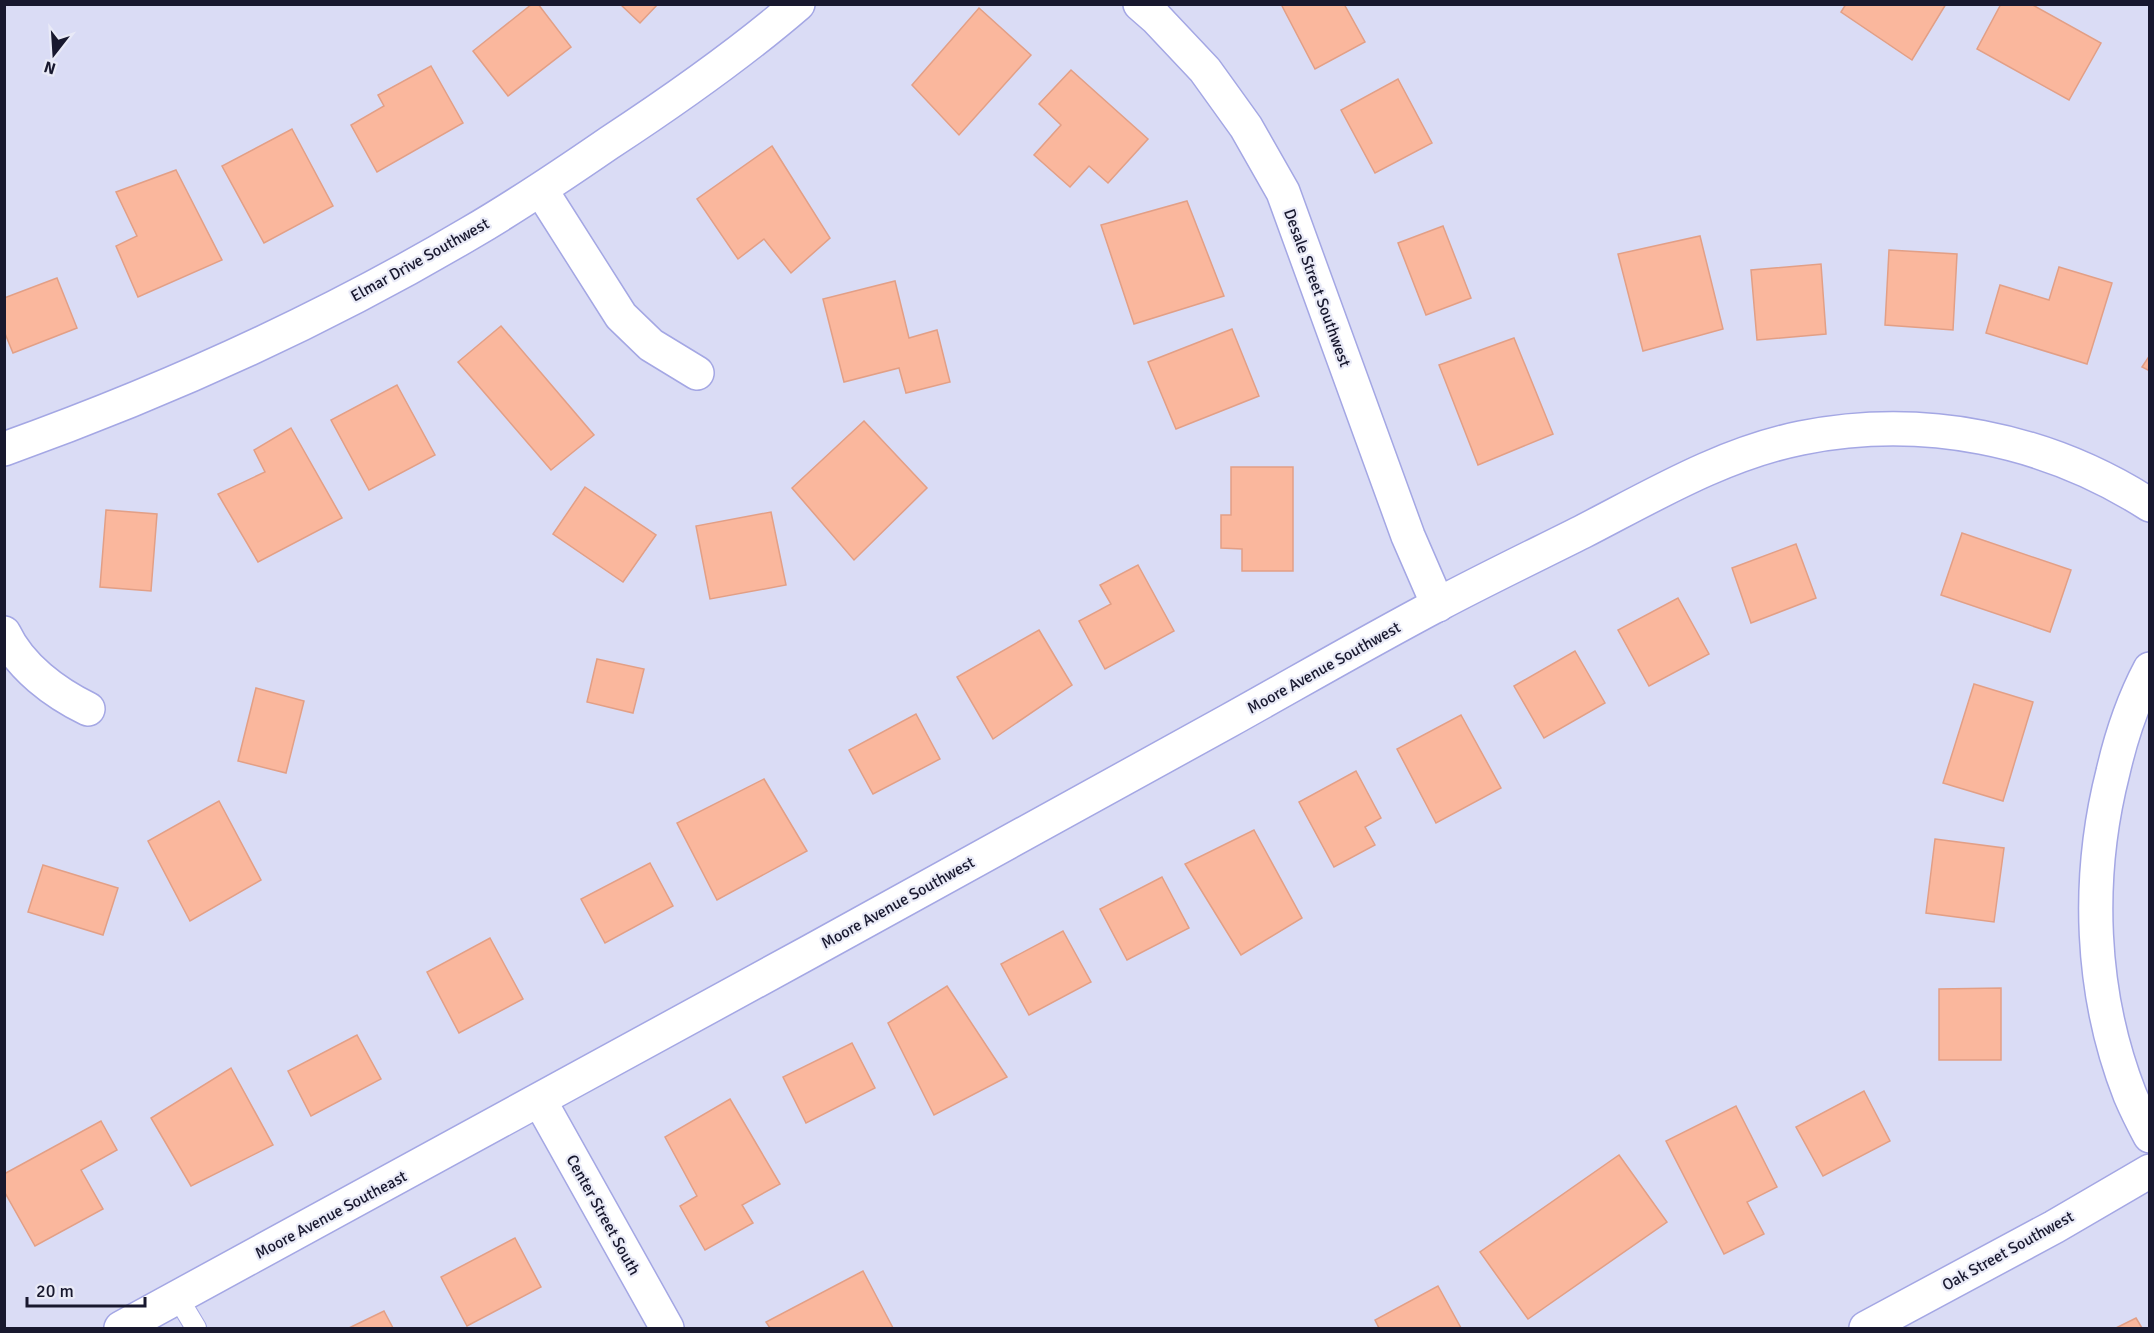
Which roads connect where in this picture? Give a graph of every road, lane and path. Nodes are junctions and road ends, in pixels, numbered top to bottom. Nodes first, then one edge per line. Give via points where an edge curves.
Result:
1 (798, 4) edge
2 (1140, 4) edge
3 (541, 190) junction
4 (698, 373) dead end
5 (4, 448) edge
6 (2150, 506) edge
7 (1438, 604) junction
8 (4, 633) edge
9 (2150, 669) edge
10 (88, 709) dead end
11 (540, 1101) junction
12 (2150, 1136) edge
13 (2150, 1171) edge
14 (178, 1298) junction
15 (121, 1329) edge
16 (196, 1329) edge
17 (667, 1329) edge
18 (1866, 1329) edge

1 - 3 street, Elmar Drive Southwest via 665,106
2 - 7 street, Desale Street Southwest via 1205,70 1246,127 1283,192 1408,536
3 - 4 street via 621,316 651,345
3 - 5 street, Elmar Drive Southwest via 349,300 242,353 71,425
6 - 7 street, Moore Avenue Southwest via 2079,467 1988,437 1885,428 1828,433 1765,446 1714,465
7 - 11 street, Moore Avenue Southwest
8 - 10 street via 34,673
9 - 12 street via 2121,739 2103,811 2095,887 2098,959 2109,1028 2130,1095
11 - 14 street, Moore Avenue Southeast
11 - 17 street, Center Street South
13 - 18 street, Oak Street Southwest
14 - 15 street, Moore Avenue Southeast
14 - 16 lane

